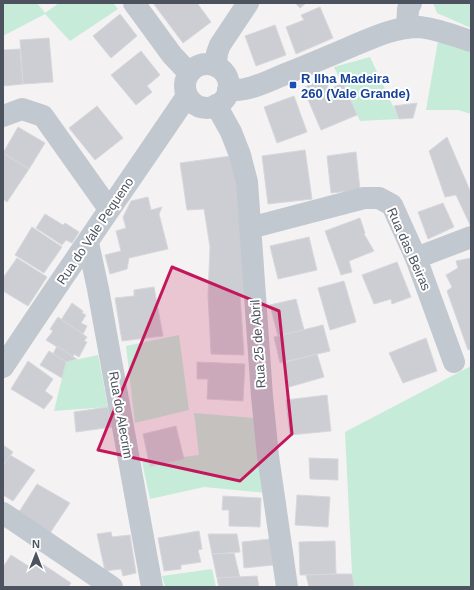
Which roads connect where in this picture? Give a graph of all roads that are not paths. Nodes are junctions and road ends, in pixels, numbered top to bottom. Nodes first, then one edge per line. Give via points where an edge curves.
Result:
1 (134, 3) edge
2 (248, 3) edge
3 (412, 3) edge
4 (407, 28) junction
5 (471, 41) edge
6 (216, 66) junction
7 (189, 73) junction
8 (188, 96) junction
9 (222, 98) junction
10 (3, 116) edge
11 (109, 208) junction
12 (250, 228) junction
13 (471, 237) edge
14 (88, 243) junction
15 (416, 258) junction
16 (5, 359) edge
17 (454, 362) dead end
18 (3, 512) edge
19 (112, 587) edge
20 (152, 587) edge
21 (287, 587) edge

1 - 7 street via 172,55
2 - 6 street via 220,45
3 - 4 street via 408,10
4 - 5 street via 433,29
4 - 9 street via 376,36
6 - 7 street via 201,64
6 - 9 street via 228,78
7 - 8 street via 185,88
8 - 9 street via 197,105 209,107
8 - 11 street, Rua do Vale Pequeno
9 - 12 street, Rua 25 de Abril via 247,182
10 - 11 street via 22,109 43,116
11 - 14 street, Rua do Vale Pequeno
12 - 15 street, Rua das Beiras via 364,198 379,198 392,205
12 - 21 street, Rua 25 de Abril via 268,456
13 - 15 street
14 - 16 street, Rua do Vale Pequeno
14 - 20 street, Rua do Alecrim
15 - 17 street, Rua das Beiras
18 - 19 street

